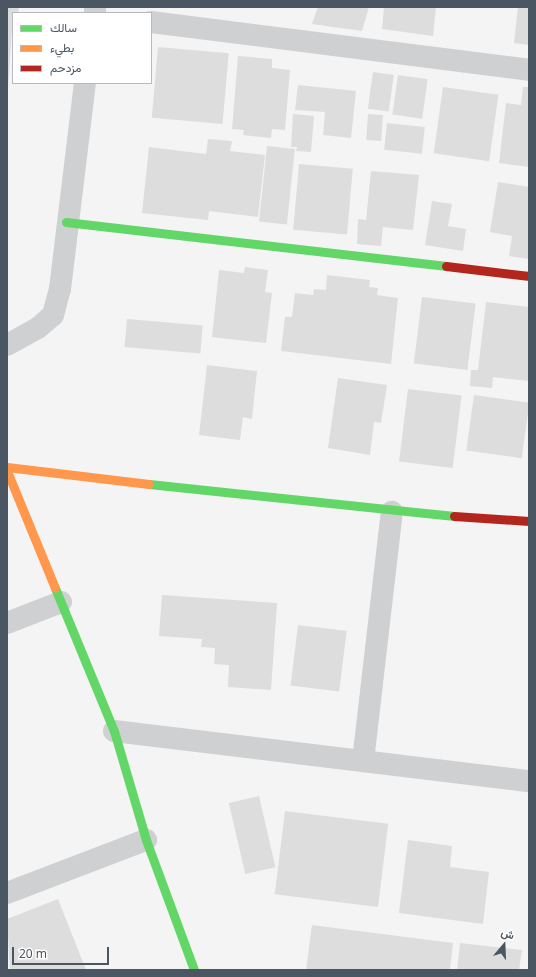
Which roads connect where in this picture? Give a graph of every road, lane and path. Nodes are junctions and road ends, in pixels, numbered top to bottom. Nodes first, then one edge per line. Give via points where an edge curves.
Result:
1 (152, 22) edge
2 (529, 70) edge
3 (85, 84) edge
4 (66, 222) junction
5 (529, 276) edge
6 (7, 345) edge
7 (7, 467) edge
8 (7, 471) edge
9 (392, 512) junction
10 (529, 521) edge
11 (61, 602) junction
12 (7, 623) edge
13 (114, 731) junction
14 (363, 761) junction
15 (529, 781) edge
16 (146, 840) junction
17 (7, 893) edge
18 (194, 970) edge

1 - 2 street
3 - 4 street
4 - 5 street
4 - 6 street via 60,289 53,314 38,328
7 - 9 street
8 - 11 street
9 - 10 street
9 - 14 street
11 - 12 street
11 - 13 street
13 - 14 street
13 - 16 street
14 - 15 street
16 - 17 street
16 - 18 street

